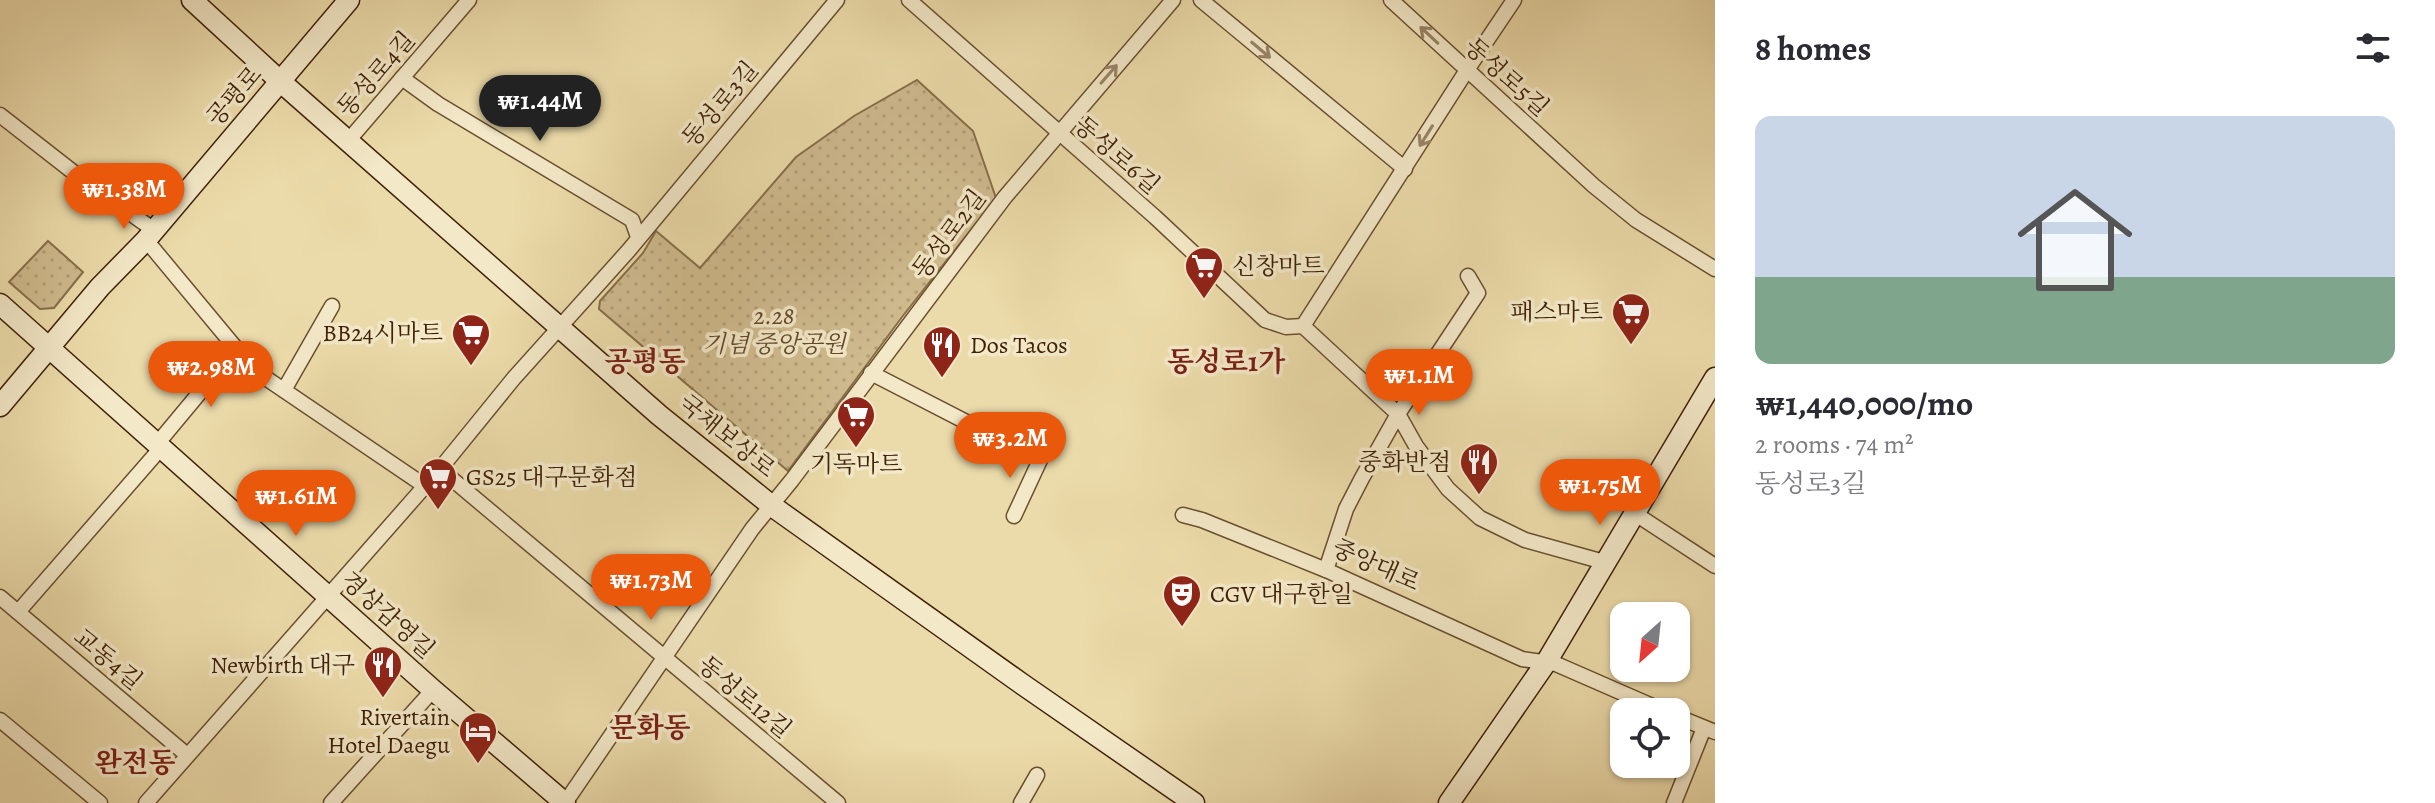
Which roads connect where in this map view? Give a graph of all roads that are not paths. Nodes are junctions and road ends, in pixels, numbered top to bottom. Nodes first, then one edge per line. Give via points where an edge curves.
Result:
1 (192, 0) edge
2 (349, 0) edge
3 (469, 0) edge
4 (837, 0) edge
5 (909, 0) edge
6 (1173, 0) edge
7 (1201, 0) edge
8 (1391, 0) edge
9 (1514, 0) edge
10 (1467, 70) junction
11 (402, 78) junction
12 (281, 82) junction
13 (0, 115) edge
14 (1058, 133) junction
15 (348, 141) junction
16 (1405, 169) junction
17 (150, 235) junction
18 (638, 237) junction
19 (1715, 269) edge
20 (1468, 276) dead end
21 (0, 304) edge
22 (332, 306) dead end
23 (1303, 326) junction
24 (561, 327) junction
25 (49, 347) junction
26 (236, 349) junction
27 (871, 373) junction
28 (1715, 378) edge
29 (284, 390) junction
30 (0, 406) edge
31 (1398, 414) junction
32 (159, 446) junction
33 (440, 469) junction
34 (425, 486) junction
35 (772, 506) junction
36 (1634, 513) junction
37 (1183, 515) dead end
38 (1014, 516) dead end
39 (1604, 562) junction
40 (1715, 566) edge
41 (1326, 570) junction
42 (327, 595) junction
43 (0, 597) edge
44 (18, 612) junction
45 (663, 657) junction
46 (1547, 661) junction
47 (433, 690) junction
48 (1633, 698) edge
49 (0, 720) edge
50 (1690, 722) edge
51 (1709, 730) edge
52 (187, 755) junction
53 (1037, 775) dead end
54 (100, 803) edge
55 (146, 803) edge
56 (331, 803) edge
57 (565, 803) edge
58 (838, 803) edge
59 (1021, 803) edge
60 (1194, 803) edge
61 (1449, 803) edge
62 (1674, 803) edge

1 - 12 main road, 국채보상로
2 - 12 main road, 공평로
3 - 11 street, 동성로4길
4 - 18 street, 동성로3길
5 - 14 street, 동성로6길
14 -> 6 street, 동성로2길
7 -> 16 street
10 -> 8 street, 동성로5길
9 - 10 street
10 -> 16 street
10 - 19 street, 동성로5길 via 1636,220
11 - 15 street, 동성로4길
11 - 18 street via 632,220
12 - 15 main road, 국채보상로
12 - 17 main road, 공평로
13 - 17 street
14 - 23 street, 동성로6길 via 1265,320
14 - 27 street, 동성로2길
15 - 24 main road, 국채보상로
16 - 23 street
17 - 25 main road, 공평로
17 - 26 street
18 - 24 street, 동성로3길
20 - 31 street via 1478,293
21 - 25 main road, 경상감영길
22 - 29 street
23 - 31 street
24 - 33 street, 동성로3길
24 - 35 main road, 국채보상로
25 - 30 main road, 공평로
25 - 32 main road, 경상감영길
26 - 29 street via 254,370
26 - 32 street
27 - 35 street, 동성로2길
27 - 38 street via 1040,460
28 - 36 main road
29 - 34 street
31 - 39 street via 1448,489 1480,518 1525,540
31 - 41 street via 1346,509
32 - 42 main road, 경상감영길
32 - 44 street
33 - 34 street, 동성로3길
33 - 45 street, 동성로12길
34 - 42 street, 동성로3길
35 - 45 street, 동성로2길
35 - 60 main road, 국채보상로
36 - 39 main road
36 - 40 street
37 - 41 street, 중앙대로
39 - 46 main road
41 - 46 street, 중앙대로 via 1522,659
42 - 47 main road, 경상감영길
42 - 52 street
43 - 44 street, 교동4길
44 - 52 street, 교동4길
45 - 57 street, 동성로2길
45 - 58 street, 동성로12길
46 - 48 street, 중앙대로
46 - 61 main road
47 - 56 street
47 - 57 main road, 경상감영길
49 - 54 street
50 - 51 street
51 - 62 street
52 - 55 street
53 - 59 street

